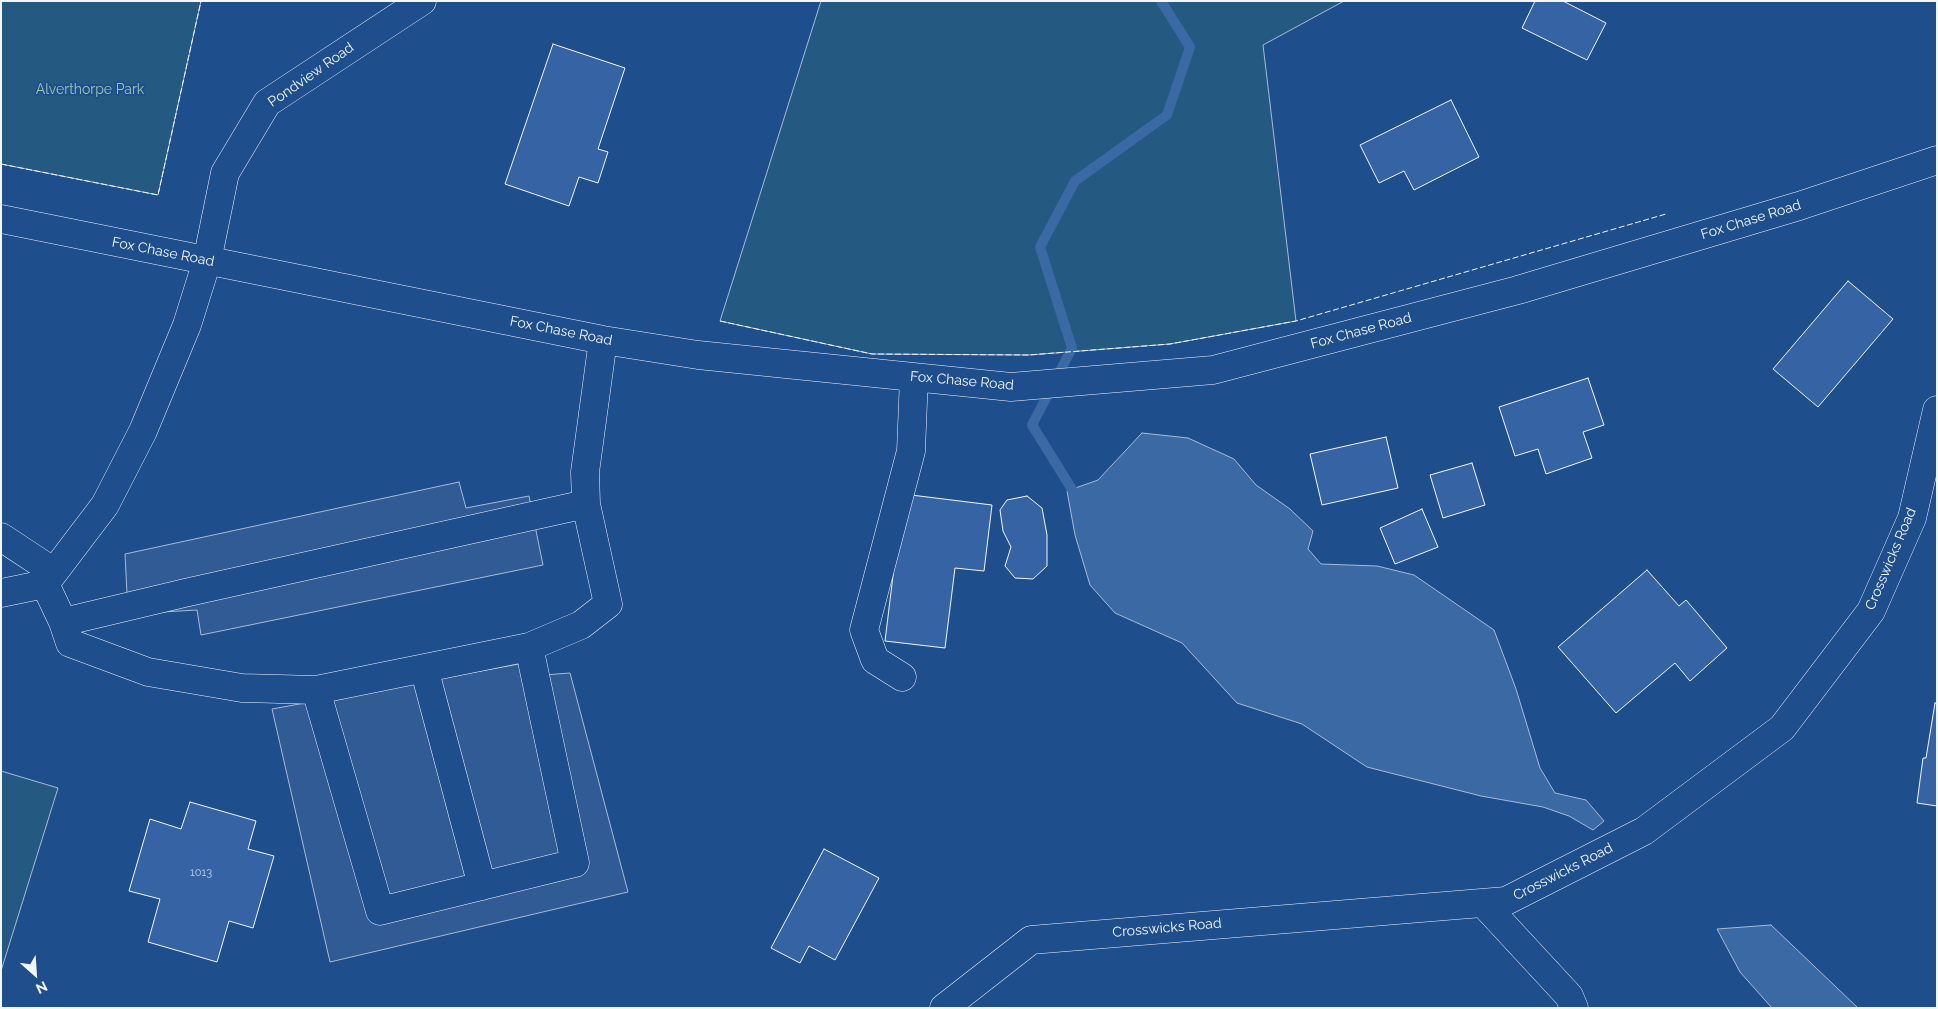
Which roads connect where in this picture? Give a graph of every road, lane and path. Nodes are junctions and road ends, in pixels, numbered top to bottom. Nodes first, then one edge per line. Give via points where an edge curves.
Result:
1 (422, 1) edge
2 (1937, 160) edge
3 (1, 219) edge
4 (207, 261) junction
5 (603, 340) junction
6 (914, 377) junction
7 (1937, 410) edge
8 (586, 504) junction
9 (1, 537) edge
10 (50, 578) junction
11 (1, 593) edge
12 (63, 622) junction
13 (529, 647) junction
14 (424, 668) junction
15 (902, 676) dead end
16 (316, 690) junction
17 (482, 886) junction
18 (1483, 903) junction
19 (944, 1008) edge
20 (1574, 1008) edge

1 - 4 street, Pondview Road via 268,103 225,173
2 - 6 street, Fox Chase Road via 1799,206 1518,290 1213,370 1011,387
3 - 4 street, Fox Chase Road
4 - 5 street, Fox Chase Road
4 - 10 street, Pondview Road via 187,325 143,431 105,505
5 - 6 street, Fox Chase Road via 698,355
5 - 8 street via 585,472
6 - 15 street via 911,451 864,630 875,660
7 - 18 street, Crosswicks Road via 1912,518 1870,611 1782,728 1644,830 1506,901
8 - 12 street
8 - 13 street via 608,604 581,625
9 - 10 street
10 - 11 street
10 - 12 street
12 - 16 street via 70,643 148,672 242,688
13 - 14 street
13 - 17 street via 575,863
14 - 16 street
14 - 17 street
16 - 17 street via 380,912
18 - 19 street, Crosswicks Road via 1031,940
18 - 20 street via 1569,996

